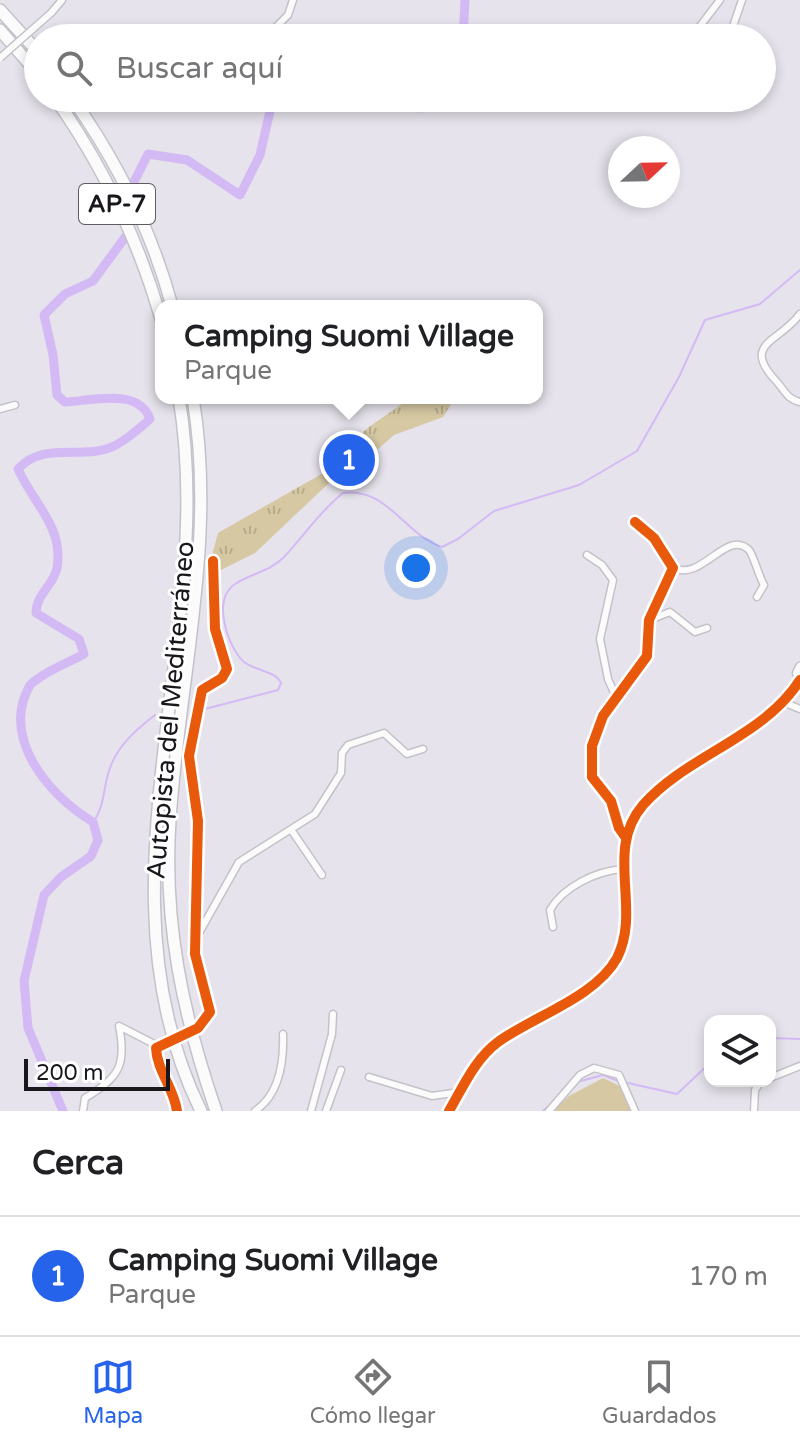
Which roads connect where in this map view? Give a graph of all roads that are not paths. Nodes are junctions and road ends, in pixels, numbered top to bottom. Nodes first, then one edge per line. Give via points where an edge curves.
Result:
1 (62, 0) edge
2 (293, 0) edge
3 (720, 0) edge
4 (742, 0) edge
5 (0, 10) edge
6 (39, 24) edge
7 (279, 24) edge
8 (702, 24) edge
9 (734, 24) edge
10 (0, 30) edge
11 (24, 37) edge
12 (24, 37) edge
13 (0, 58) edge
14 (24, 58) edge
15 (64, 112) edge
16 (81, 112) edge
17 (170, 300) edge
18 (155, 301) edge
19 (800, 314) edge
20 (800, 402) edge
21 (180, 404) edge
22 (194, 404) edge
23 (15, 405) dead end
24 (0, 409) edge
25 (635, 522) dead end
26 (587, 555) dead end
27 (213, 561) dead end
28 (673, 568) junction
29 (757, 597) dead end
30 (649, 620) junction
31 (707, 628) dead end
32 (800, 667) edge
33 (800, 680) edge
34 (616, 697) junction
35 (783, 702) junction
36 (800, 709) edge
37 (423, 749) dead end
38 (292, 831) junction
39 (626, 838) junction
40 (623, 869) junction
41 (322, 875) dead end
42 (553, 927) dead end
43 (195, 940) junction
44 (333, 1014) dead end
45 (191, 1031) dead end
46 (283, 1034) dead end
47 (167, 1041) dead end
48 (158, 1046) junction
49 (800, 1066) edge
50 (341, 1070) dead end
51 (776, 1076) edge
52 (369, 1077) dead end
53 (757, 1087) edge
54 (460, 1092) junction
55 (83, 1111) edge
56 (177, 1111) edge
57 (199, 1111) edge
58 (218, 1111) edge
59 (255, 1111) edge
60 (311, 1111) edge
61 (326, 1111) edge
62 (449, 1111) edge
63 (549, 1111) edge
64 (635, 1111) edge
65 (754, 1111) edge

1 - 6 street, bridge
2 - 7 street
3 - 8 street
4 - 9 street
5 - 12 highway
10 - 14 highway
11 - 13 street, bridge
15 - 18 highway, AP-7 via 102,171
16 - 17 highway, AP-7 via 142,222
19 - 20 street via 766,344 761,360 786,396
21 - 57 highway, Autopista del Mediterráneo via 187,491 176,662 154,850 155,931 176,1045
22 - 58 highway, Autopista del Mediterráneo via 201,491 199,568 170,821 170,912 181,997
23 - 24 street
25 - 28 street via 654,538
26 - 34 street via 613,580 600,639
27 - 43 street via 215,629 227,669 202,690 191,738 190,778 198,821
28 - 29 street via 688,571 722,548 744,547 764,585
28 - 30 street
30 - 31 street via 670,612 695,632
30 - 34 street via 647,656
32 - 33 main road
33 - 35 main road
34 - 39 street via 598,726 591,771
35 - 36 street
35 - 39 main road via 651,798
37 - 38 street via 407,754 384,733 352,742 342,753 341,773 315,814
38 - 41 street
38 - 43 street via 239,862
39 - 40 main road
40 - 42 street via 601,872 561,893 550,910
40 - 54 main road via 624,937 611,967 491,1048
43 - 45 street via 210,1012 206,1022
44 - 60 street
46 - 59 street via 281,1069 270,1097
47 - 48 street
48 - 55 street via 119,1026 120,1065 107,1084 85,1098
48 - 56 street via 159,1064 174,1091
49 - 51 street
50 - 61 street
52 - 54 street via 432,1096
53 - 65 street
54 - 62 main road
63 - 64 street via 580,1075 594,1068 619,1075

